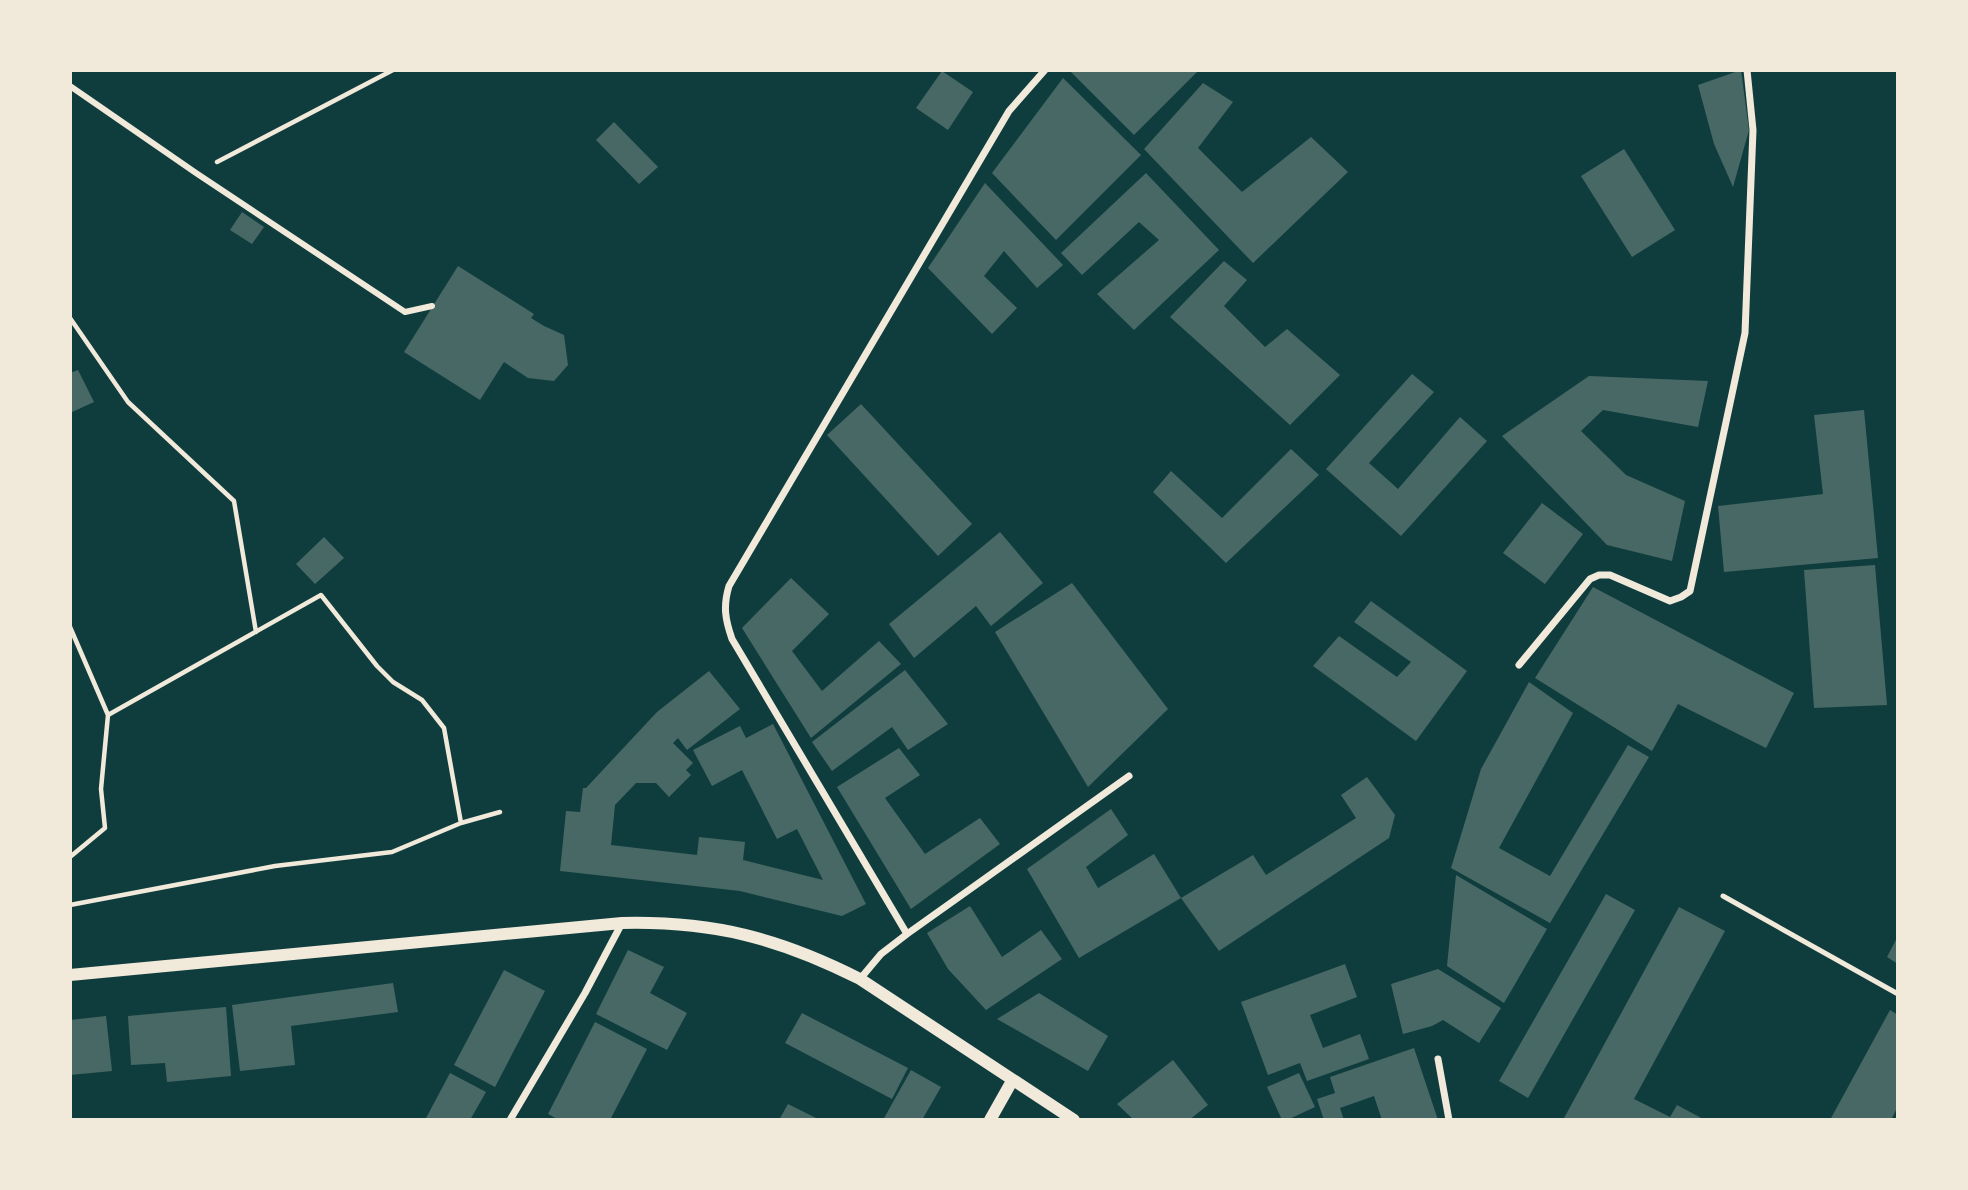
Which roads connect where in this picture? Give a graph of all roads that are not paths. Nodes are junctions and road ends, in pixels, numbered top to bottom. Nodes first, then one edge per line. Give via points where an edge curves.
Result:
1 (1045, 70) edge
2 (1747, 70) edge
3 (70, 86) edge
4 (432, 306) dead end
5 (1519, 665) dead end
6 (1129, 776) dead end
7 (1723, 896) dead end
8 (622, 923) junction
9 (907, 934) junction
10 (70, 975) edge
11 (860, 979) junction
12 (1898, 994) edge
13 (1438, 1059) dead end
14 (1012, 1081) junction
15 (510, 1120) edge
16 (990, 1120) edge
17 (1074, 1120) edge
18 (1448, 1120) edge

1 - 9 street via 1009,111 729,586 724,603 732,639
2 - 5 street via 1753,130 1745,333 1690,591 1670,601 1599,575 1590,579
3 - 4 street via 405,312
6 - 9 street
7 - 12 lane
8 - 10 street
8 - 11 street via 701,925 743,933 824,961
8 - 15 street
9 - 11 street via 881,954
11 - 14 street
13 - 18 street
14 - 16 street
14 - 17 street

